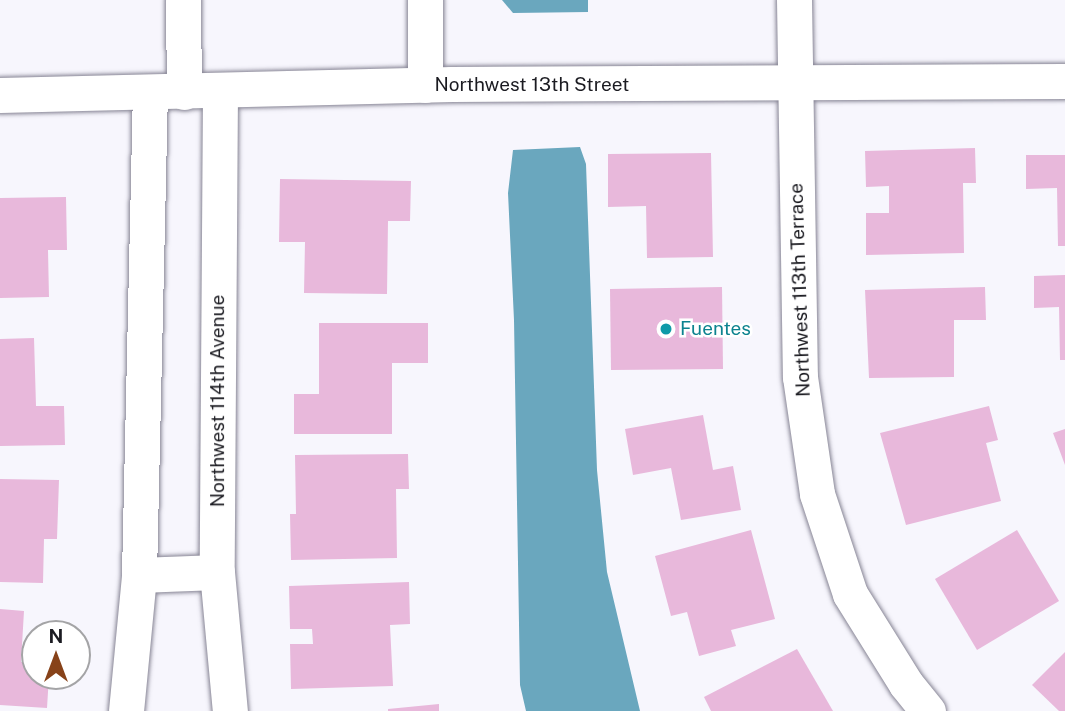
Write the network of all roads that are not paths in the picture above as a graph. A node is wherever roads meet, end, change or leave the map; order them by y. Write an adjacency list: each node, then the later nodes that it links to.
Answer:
1 (183, 0): 8 (street)
2 (425, 0): 6 (street)
3 (794, 0): 5 (street, Northwest 113th Terrace)
4 (1065, 81): 5 (street, Northwest 13th Street)
5 (794, 84): 6 (street, Northwest 13th Street); 14 (street, Northwest 113th Terrace)
6 (425, 85): 7 (street, Northwest 13th Street)
7 (220, 90): 8 (street, Northwest 13th Street); 10 (street, Northwest 114th Avenue)
8 (167, 92): 9 (street, Northwest 13th Street); 11 (street)
9 (0, 95)
10 (217, 572): 11 (street); 13 (street, Northwest 114th Avenue)
11 (139, 575): 12 (street)
12 (126, 711)
13 (230, 711)
14 (928, 711)

